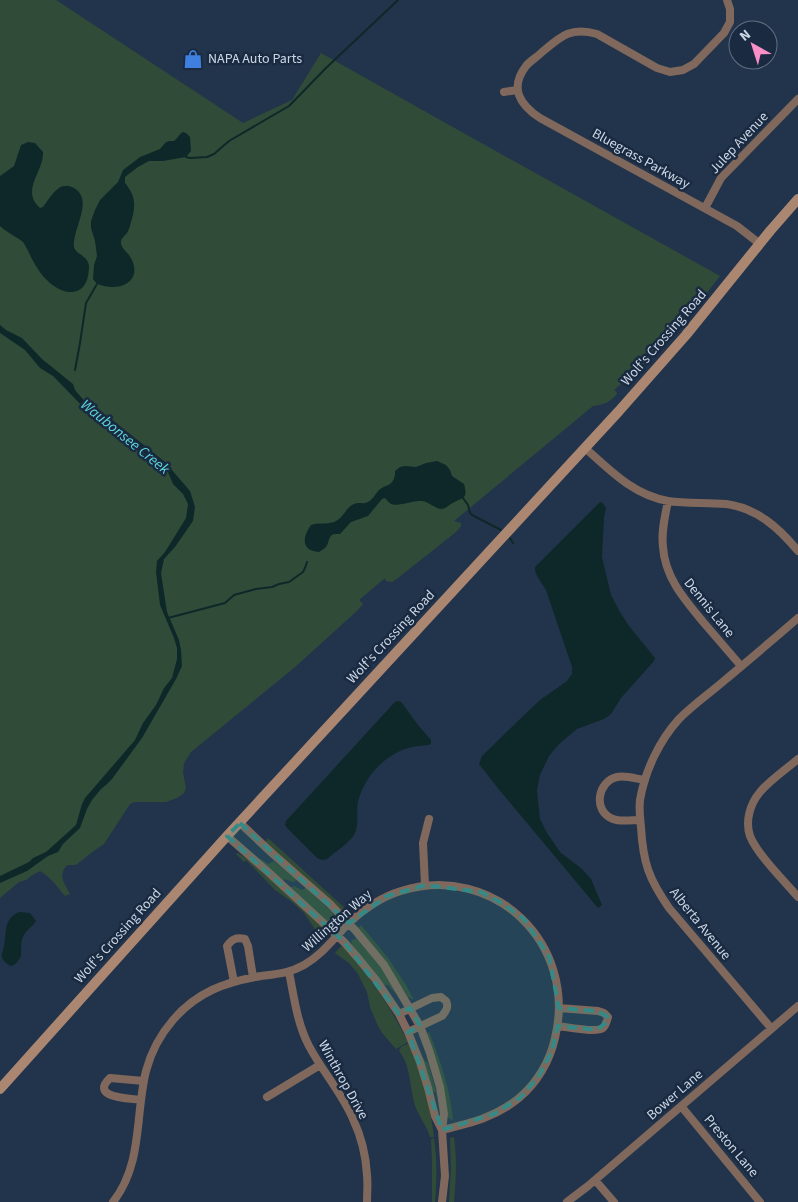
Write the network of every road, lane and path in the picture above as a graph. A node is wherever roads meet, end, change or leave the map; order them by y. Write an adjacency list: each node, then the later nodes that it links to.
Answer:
1 (728, 0): 2 (street)
2 (517, 90): 3 (street); 6 (street, Bluegrass Parkway)
3 (504, 92)
4 (798, 99): 6 (street, Julep Avenue)
5 (798, 199): 7 (main road, Wolf's Crossing Road)
6 (705, 208): 7 (street, Bluegrass Parkway)
7 (760, 244): 8 (main road, Wolf's Crossing Road)
8 (585, 448): 9 (street); 17 (main road, Wolf's Crossing Road)
9 (668, 501): 10 (street); 12 (street, Dennis Lane)
10 (798, 552)
11 (798, 618): 12 (street, Alberta Avenue)
12 (741, 666): 14 (street, Alberta Avenue)
13 (798, 759): 20 (street)
14 (645, 780): 16 (street, Alberta Avenue); 16 (street)
15 (429, 819): 19 (street)
16 (640, 820): 33 (street, Alberta Avenue)
17 (240, 823): 18 (main road, Wolf's Crossing Road); 22 (street)
18 (227, 836): 23 (street); 37 (main road, Wolf's Crossing Road)
19 (425, 885): 22 (street, Willington Way); 29 (street, Willington Way)
20 (794, 886): 21 (street)
21 (798, 897)
22 (349, 923): 23 (street, Willington Way); 28 (street)
23 (337, 936): 24 (street, Willington Way); 30 (street)
24 (289, 972): 25 (street, Willington Way); 35 (street, Winthrop Drive)
25 (253, 978): 26 (street, Willington Way); 26 (street)
26 (234, 982): 36 (street, Willington Way)
27 (798, 1006): 33 (street, Bower Lane)
28 (410, 1008): 30 (street); 31 (street); 31 (street)
29 (559, 1008): 32 (street, Willington Way); 32 (street)
30 (399, 1014): 34 (street)
31 (420, 1026): 34 (street); 41 (street)
32 (558, 1026): 41 (street, Willington Way)
33 (772, 1028): 40 (street, Bower Lane)
34 (408, 1032): 41 (street)
35 (320, 1065): 38 (street); 44 (street, Winthrop Drive)
36 (144, 1081): 39 (street, Willington Way); 39 (street)
37 (0, 1089)
38 (267, 1097)
39 (141, 1100): 43 (street, Willington Way)
40 (681, 1106): 42 (street, Bower Lane); 48 (street, Preston Lane)
41 (442, 1130): 45 (street)
42 (595, 1180): 46 (street, Bower Lane); 47 (street)
43 (113, 1202)
44 (367, 1202)
45 (442, 1202)
46 (567, 1202)
47 (614, 1202)
48 (760, 1202)

